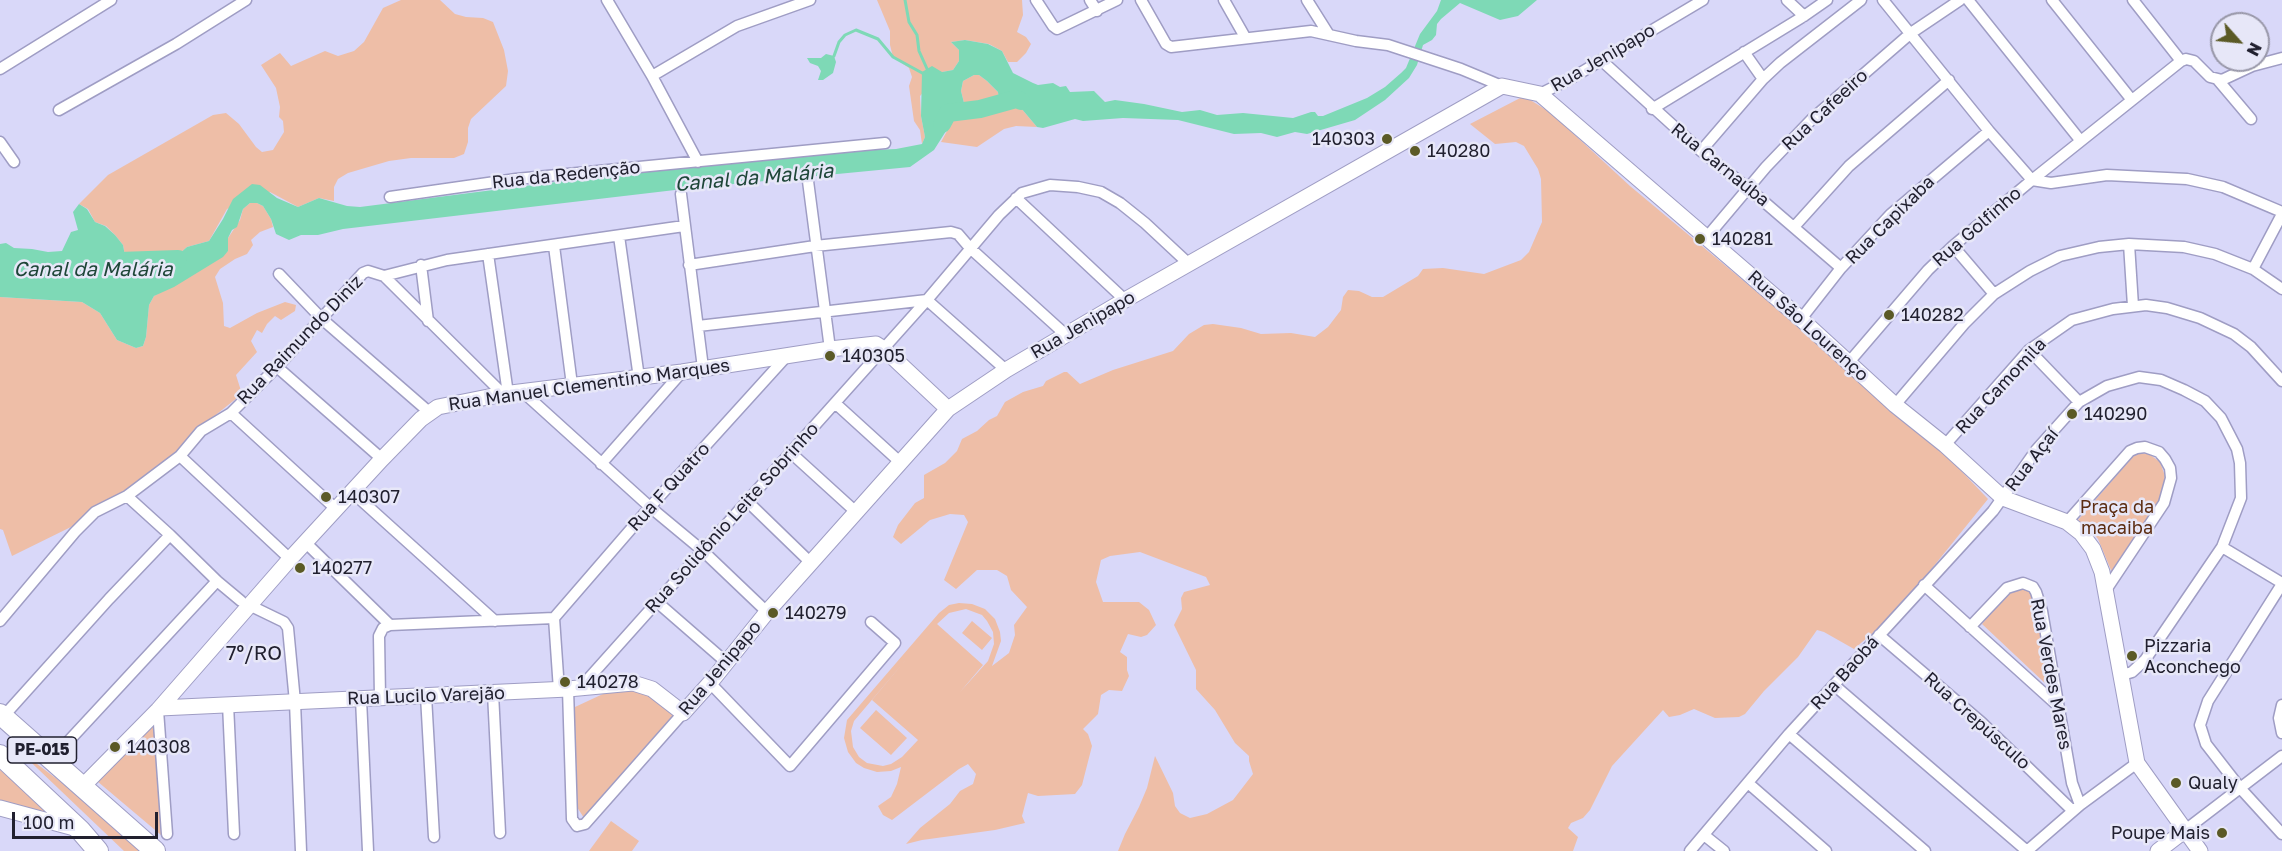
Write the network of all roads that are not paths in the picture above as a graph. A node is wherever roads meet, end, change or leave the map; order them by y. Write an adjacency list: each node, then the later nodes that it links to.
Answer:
1 (111, 0): 30 (street)
2 (246, 0): 40 (street)
3 (607, 0): 32 (street)
4 (810, 0): 32 (street)
5 (1036, 0): 21 (street)
6 (1090, 0): 21 (street)
7 (1117, 0): 21 (street)
8 (1141, 0): 26 (street)
9 (1224, 0): 26 (street)
10 (1307, 0): 25 (street)
11 (1703, 0): 28 (street, Rua Jenipapo)
12 (1787, 0): 22 (street)
13 (1827, 0): 22 (street)
14 (1861, 0): 33 (street)
15 (1883, 0): 24 (street)
16 (1960, 0): 24 (street, Rua Cafeeiro)
17 (1968, 0): 43 (street)
18 (2052, 0): 38 (street)
19 (2133, 0): 23 (street)
20 (2145, 0): 23 (street)
21 (1097, 11)
22 (1804, 16): 27 (street)
23 (2150, 21): 29 (street)
24 (1911, 33): 34 (street); 51 (street, Rua Cafeeiro)
25 (1329, 35): 26 (street); 36 (street)
26 (1245, 38)
27 (1744, 52): 33 (street); 39 (street)
28 (1601, 60): 37 (street, Rua Jenipapo); 39 (street, Rua Carnaúba)
29 (2181, 61): 35 (street); 38 (street)
30 (0, 69)
31 (2236, 72): 35 (street)
32 (652, 76): 48 (street)
33 (1763, 79): 46 (street)
34 (1948, 80): 42 (street); 57 (street)
35 (2222, 80): 41 (street)
36 (1502, 86): 37 (street, Rua Jenipapo); 66 (street, Rua Jenipapo)
37 (1540, 94): 59 (street, Rua São Lourenço)
38 (2131, 99): 43 (street)
39 (1652, 109): 46 (street, Rua Carnaúba)
40 (59, 110)
41 (2252, 119)
42 (1989, 131): 49 (street); 69 (street, Rua Capixaba)
43 (2080, 140): 49 (street)
44 (0, 142): 47 (street)
45 (885, 142): 48 (street, Rua da Redenção)
46 (1701, 151): 51 (street, Rua Carnaúba)
47 (14, 162)
48 (698, 162): 54 (street, Rua da Redenção)
49 (2032, 180): 55 (street, Rua Golfinho); 63 (street, Rua Golfinho)
50 (808, 181): 62 (street)
51 (1748, 188): 57 (street, Rua Carnaúba); 59 (street, Rua Cafeeiro)
52 (681, 194): 56 (street)
53 (1019, 195): 64 (street, Rua Solidônio Leite Sobrinho); 66 (street); 76 (street)
54 (390, 197)
55 (2282, 213): 70 (street)
56 (684, 226): 58 (street, Rua Raimundo Diniz); 68 (street)
57 (1794, 227): 69 (street, Rua Carnaúba)
58 (619, 236): 61 (street, Rua Raimundo Diniz); 93 (street)
59 (1707, 237): 80 (street, Rua São Lourenço)
60 (2129, 244): 70 (street); 74 (street); 77 (street)
61 (554, 246): 65 (street, Rua Raimundo Diniz); 95 (street)
62 (815, 246): 64 (street); 68 (street); 78 (street)
63 (1953, 246): 74 (street); 88 (street, Rua Golfinho)
64 (970, 248): 75 (street, Rua Solidônio Leite Sobrinho); 83 (street)
65 (488, 254): 67 (street, Rua Raimundo Diniz); 97 (street)
66 (1189, 264): 76 (street, Rua Jenipapo)
67 (421, 265): 72 (street, Rua Raimundo Diniz); 81 (street)
68 (689, 265): 82 (street)
69 (1841, 268): 80 (street, Rua Capixaba)
70 (2253, 269): 73 (street)
71 (279, 274): 79 (street)
72 (384, 276): 79 (street, Rua Raimundo Diniz); 81 (street)
73 (2282, 289)
74 (1994, 294): 100 (street)
75 (927, 300): 78 (street); 85 (street, Rua Solidônio Leite Sobrinho); 91 (street)
76 (1125, 300): 83 (street, Rua Jenipapo)
77 (2133, 306): 86 (street, Rua Camomila); 94 (street, Rua Camomila)
78 (825, 312): 82 (street); 84 (street)
79 (322, 319): 89 (street, Rua Raimundo Diniz); 102 (street)
80 (1801, 319): 88 (street, Rua São Lourenço)
81 (428, 321): 97 (street)
82 (698, 326): 90 (street)
83 (1066, 335): 91 (street, Rua Jenipapo)
84 (830, 349): 85 (street, Rua Manuel Clementino Marques); 87 (street, Rua Manuel Clementino Marques)
85 (884, 349): 99 (street, Rua Solidônio Leite Sobrinho); 101 (street)
86 (2029, 350): 98 (street); 104 (street, Rua Camomila)
87 (786, 357): 90 (street, Rua Manuel Clementino Marques); 114 (street, Rua F Quatro)
88 (1850, 361): 100 (street, Rua São Lourenço)
89 (278, 367): 103 (street, Rua Raimundo Diniz); 107 (street)
90 (703, 368): 92 (street, Rua Manuel Clementino Marques)
91 (1006, 370): 101 (street, Rua Jenipapo)
92 (682, 372): 93 (street, Rua Manuel Clementino Marques); 109 (street)
93 (639, 378): 95 (street, Rua Manuel Clementino Marques)
94 (2282, 381)
95 (572, 385): 96 (street, Rua Manuel Clementino Marques)
96 (524, 393): 97 (street, Rua Manuel Clementino Marques); 109 (street)
97 (505, 394): 102 (street, Rua Manuel Clementino Marques)
98 (2079, 402): 112 (street, Rua Açaí); 120 (street, Rua Açaí)
99 (835, 403): 105 (street, Rua Solidônio Leite Sobrinho); 108 (street)
100 (1895, 405): 104 (street, Rua São Lourenço)
101 (948, 409): 108 (street, Rua Jenipapo)
102 (429, 412): 107 (street, Rua Manuel Clementino Marques)
103 (231, 413): 106 (street, Rua Raimundo Diniz); 115 (street)
104 (1945, 446): 112 (street, Rua São Lourenço)
105 (790, 452): 113 (street, Rua Solidônio Leite Sobrinho); 116 (street)
106 (180, 456): 111 (street, Rua Raimundo Diniz); 122 (street)
107 (382, 459): 110 (street, Rua Manuel Clementino Marques)
108 (901, 463): 116 (street, Rua Jenipapo)
109 (601, 464): 114 (street)
110 (352, 492): 115 (street, Rua Manuel Clementino Marques); 133 (street)
111 (127, 496): 118 (street); 132 (street, Rua Raimundo Diniz)
112 (2002, 498): 117 (street, Rua São Lourenço); 126 (street, Rua Baobá)
113 (747, 501): 121 (street, Rua Solidônio Leite Sobrinho); 123 (street)
114 (650, 507): 121 (street); 131 (street, Rua F Quatro)
115 (336, 509): 119 (street, Rua Manuel Clementino Marques)
116 (856, 512): 123 (street, Rua Jenipapo)
117 (2067, 522): 127 (street); 127 (street)
118 (170, 535): 124 (street); 153 (street)
119 (306, 543): 122 (street, Rua Manuel Clementino Marques); 135 (street)
120 (2222, 547): 125 (street); 139 (street, Rua Açaí)
121 (703, 551): 128 (street, Rua Solidônio Leite Sobrinho); 130 (street)
122 (290, 559): 129 (street, Rua Manuel Clementino Marques)
123 (811, 563): 130 (street, Rua Jenipapo)
124 (217, 581): 129 (street); 158 (street)
125 (2282, 583): 162 (street)
126 (1924, 585): 136 (street); 137 (street, Rua Baobá)
127 (2106, 590): 139 (street)
128 (657, 602): 138 (street); 142 (street, Rua Solidônio Leite Sobrinho)
129 (246, 603): 147 (street); 151 (street, Rua Manuel Clementino Marques)
130 (767, 612): 138 (street, Rua Jenipapo)
131 (554, 618): 133 (street); 142 (street)
132 (0, 621)
133 (495, 621): 135 (street)
134 (872, 622): 140 (street)
135 (390, 625): 145 (street)
136 (1970, 627): 149 (street); 149 (street, Rua Verdes Mares)
137 (1879, 635): 141 (street, Rua Baobá); 164 (street, Rua Crepúsculo)
138 (726, 662): 140 (street, Rua Jenipapo)
139 (2122, 675): 159 (street)
140 (710, 684): 152 (street, Rua Jenipapo)
141 (1833, 685): 155 (street, Rua Baobá); 181 (street)
142 (569, 689): 143 (street, Rua Lucilo Varejão); 152 (street, Rua Lucilo Varejão); 152 (street, Rua Jenipapo)
143 (493, 693): 144 (street, Rua Lucilo Varejão); 167 (street)
144 (426, 696): 145 (street, Rua Lucilo Varejão); 172 (street)
145 (380, 698): 146 (street, Rua Lucilo Varejão)
146 (361, 699): 147 (street, Rua Lucilo Varejão); 176 (street)
147 (295, 702): 148 (street, Rua Lucilo Varejão); 175 (street)
148 (228, 704): 151 (street, Rua Lucilo Varejão); 169 (street)
149 (2057, 705): 164 (street, Rua Verdes Mares)
150 (2282, 705): 154 (street)
151 (159, 709): 161 (street, Rua Manuel Clementino Marques); 168 (street)
152 (683, 712)
153 (1, 715): 158 (highway, PE-015)
154 (2282, 732)
155 (1789, 734): 160 (street, Rua Baobá); 180 (street)
156 (0, 755): 165 (highway, PE-015)
157 (2282, 756): 162 (street)
158 (52, 759): 161 (highway, PE-015)
159 (2137, 764): 164 (street); 166 (street)
160 (1748, 783): 171 (street, Rua Baobá); 179 (street)
161 (82, 787): 174 (highway, PE-015)
162 (2241, 789): 166 (street); 170 (street)
163 (0, 808): 165 (street)
164 (2076, 808): 181 (street)
165 (80, 830): 173 (highway, PE-015)
166 (2184, 831): 182 (street); 183 (street)
167 (500, 833)
168 (167, 834)
169 (234, 834)
170 (2282, 834)
171 (1704, 835): 177 (street, Rua Baobá); 178 (street)
172 (434, 837)
173 (98, 851)
174 (155, 851)
175 (301, 851)
176 (368, 851)
177 (1690, 851)
178 (1724, 851)
179 (1826, 851)
180 (1925, 851)
181 (2027, 851)
182 (2158, 851)
183 (2200, 851)

